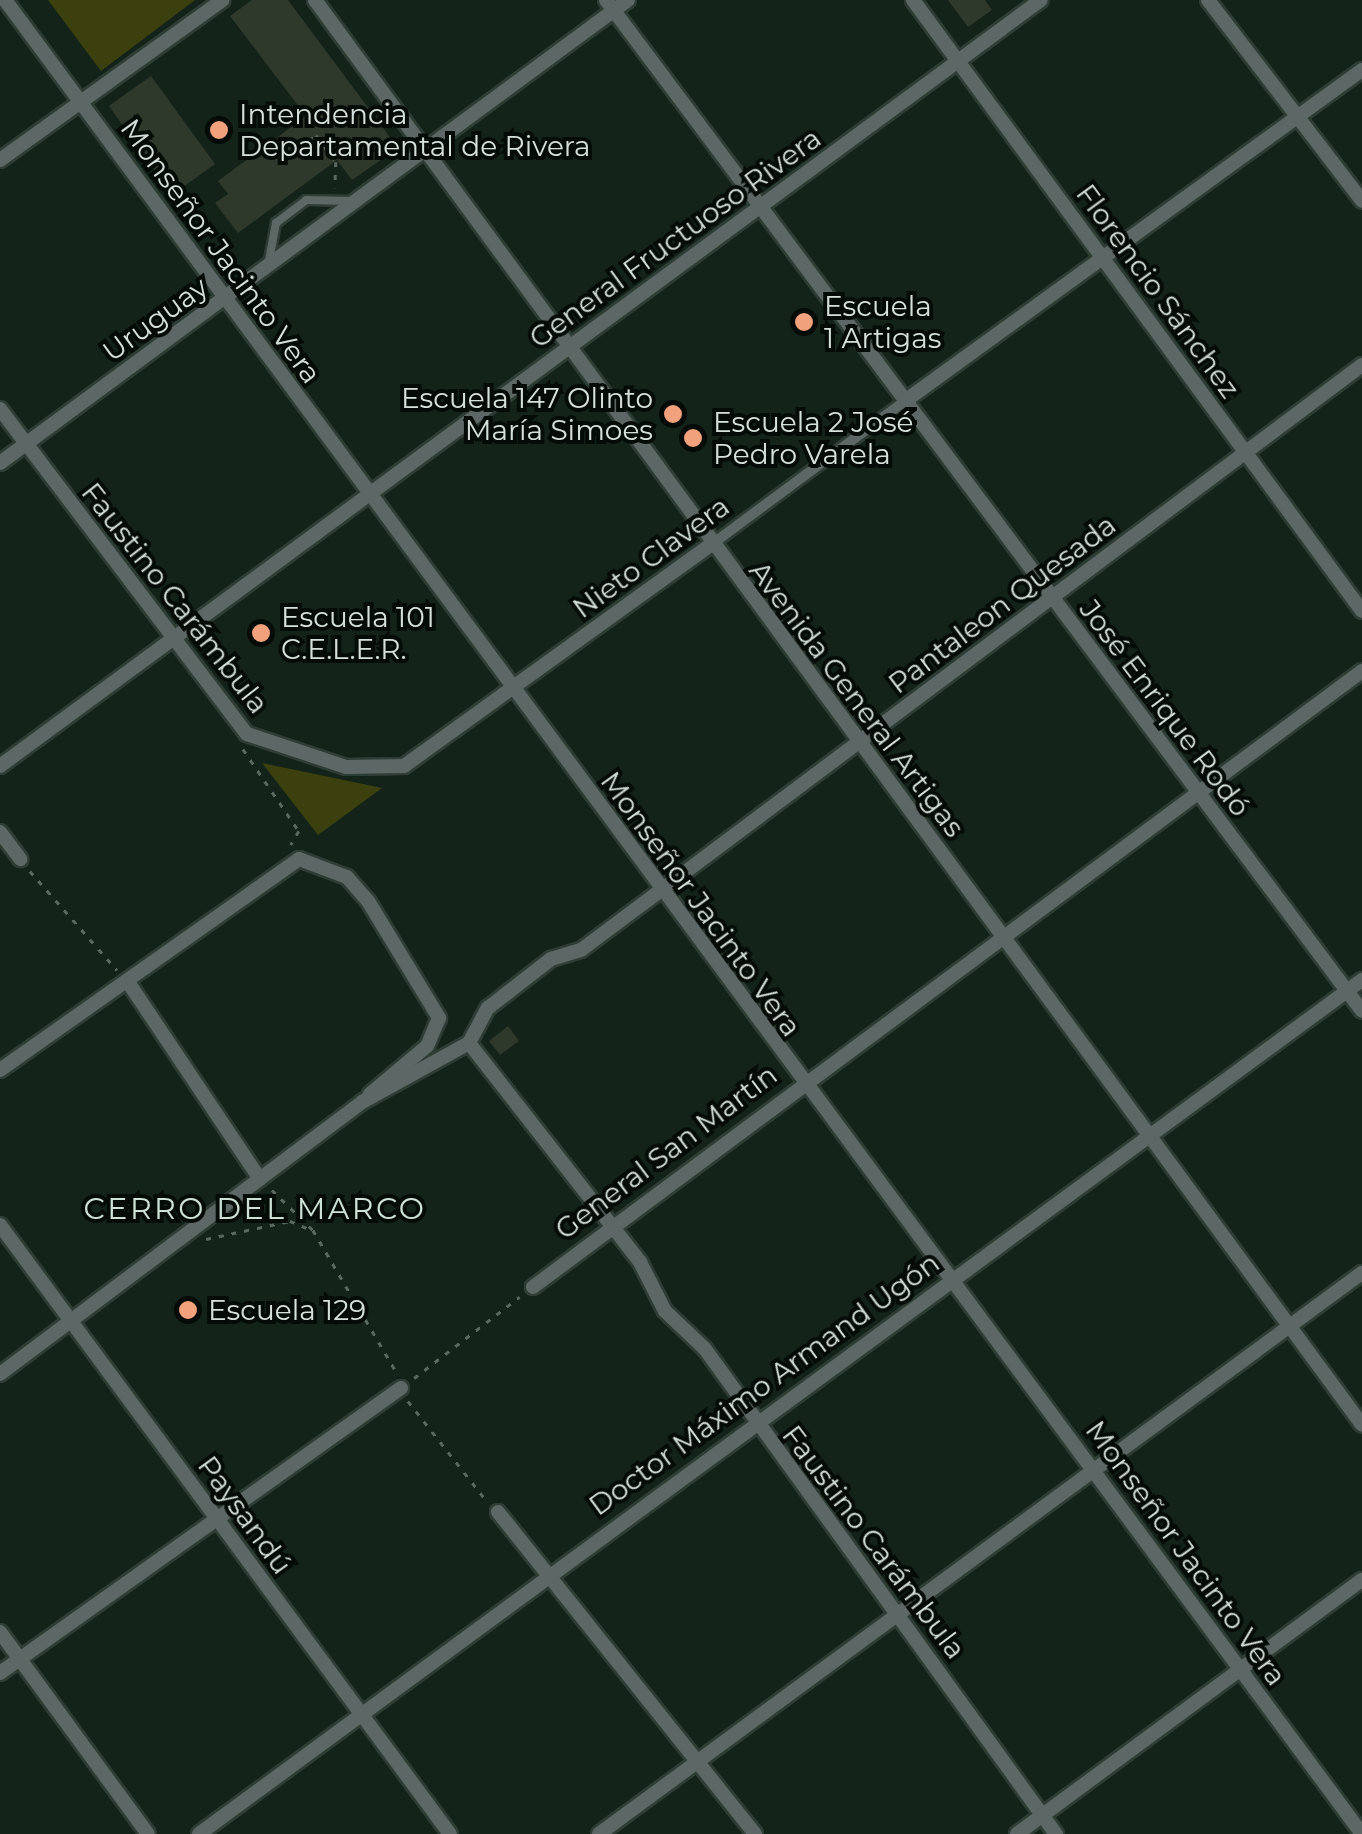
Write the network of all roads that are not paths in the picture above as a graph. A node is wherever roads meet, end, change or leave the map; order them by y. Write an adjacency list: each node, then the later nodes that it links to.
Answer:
1 (6, 0): 11 (street, Monseñor Jacinto Vera)
2 (224, 0): 11 (street)
3 (314, 0): 13 (street, Avenida General Artigas)
4 (628, 0): 8 (street, Uruguay)
5 (913, 0): 9 (street, Florencio Sánchez)
6 (1041, 0): 9 (street, General Fructuoso Rivera)
7 (1208, 0): 12 (street)
8 (610, 5): 13 (street, Uruguay); 17 (street, José Enrique Rodó)
9 (958, 60): 17 (street, General Fructuoso Rivera); 18 (street, Florencio Sánchez)
10 (1362, 70): 12 (street, Nieto Clavera)
11 (80, 102): 14 (street); 20 (street, Monseñor Jacinto Vera)
12 (1296, 119): 16 (street); 18 (street, Nieto Clavera)
13 (424, 153): 15 (street, Uruguay); 21 (street, Avenida General Artigas)
14 (0, 160)
15 (356, 202): 19 (street, Uruguay); 19 (lane)
16 (1362, 202)
17 (761, 206): 21 (street, General Fructuoso Rivera); 23 (street, José Enrique Rodó)
18 (1102, 258): 23 (street, Nieto Clavera); 26 (street, Florencio Sánchez)
19 (268, 268): 20 (street, Uruguay)
20 (226, 299): 25 (street, Uruguay); 28 (street, Monseñor Jacinto Vera)
21 (566, 347): 28 (street, General Fructuoso Rivera); 29 (street, Avenida General Artigas)
22 (1362, 365): 26 (street, Pantaleon Quesada)
23 (905, 401): 29 (street, Nieto Clavera); 30 (street, José Enrique Rodó)
24 (0, 410): 25 (street, Faustino Carámbula)
25 (26, 444): 27 (street, Uruguay); 32 (street, Faustino Carámbula)
26 (1246, 452): 30 (street, Pantaleon Quesada); 31 (street, Florencio Sánchez)
27 (0, 463)
28 (371, 497): 32 (street, General Fructuoso Rivera); 34 (street, Monseñor Jacinto Vera)
29 (710, 546): 34 (street, Nieto Clavera); 35 (street, Avenida General Artigas)
30 (1052, 599): 35 (street, Pantaleon Quesada); 38 (street, José Enrique Rodó)
31 (1362, 610)
32 (172, 638): 36 (street, General Fructuoso Rivera); 37 (street, Faustino Carámbula)
33 (1362, 671): 38 (street, General San Martín)
34 (512, 688): 37 (street, Nieto Clavera); 41 (street, Monseñor Jacinto Vera)
35 (859, 741): 41 (street, Pantaleon Quesada); 42 (street, Avenida General Artigas)
36 (0, 766)
37 (346, 767)
38 (1196, 792): 42 (street, General San Martín); 45 (street, José Enrique Rodó)
39 (0, 832): 40 (street)
40 (20, 860)
41 (657, 888): 47 (street, Pantaleon Quesada); 49 (street, Monseñor Jacinto Vera)
42 (1002, 936): 49 (street, General San Martín); 51 (street, Avenida General Artigas)
43 (1362, 980): 45 (street, Doctor Máximo Armand Ugón)
44 (128, 982): 48 (street); 50 (street); 52 (street)
45 (1347, 991): 46 (street, José Enrique Rodó); 51 (street, Doctor Máximo Armand Ugón)
46 (1362, 1011)
47 (469, 1042): 50 (street, Pantaleon Quesada); 54 (street, Faustino Carámbula)
48 (0, 1070)
49 (802, 1083): 54 (street, General San Martín); 56 (street, Monseñor Jacinto Vera)
50 (362, 1102): 52 (street, Pantaleon Quesada)
51 (1144, 1136): 56 (street, Doctor Máximo Armand Ugón); 59 (street, Avenida General Artigas)
52 (260, 1179): 58 (street, Pantaleon Quesada)
53 (0, 1225): 58 (street, Paysandú)
54 (612, 1229): 57 (street, General San Martín); 62 (street, Faustino Carámbula)
55 (1362, 1273): 59 (street)
56 (950, 1279): 62 (street, Doctor Máximo Armand Ugón); 64 (street, Monseñor Jacinto Vera)
57 (533, 1286)
58 (70, 1321): 60 (street, Pantaleon Quesada); 66 (street, Paysandú)
59 (1289, 1327): 63 (street, Avenida General Artigas); 64 (street)
60 (0, 1374)
61 (402, 1388): 66 (street)
62 (754, 1421): 67 (street, Doctor Máximo Armand Ugón); 69 (street, Faustino Carámbula)
63 (1362, 1425)
64 (1095, 1469): 69 (street); 72 (street, Monseñor Jacinto Vera)
65 (498, 1512): 67 (street)
66 (217, 1518): 71 (street); 74 (street, Paysandú)
67 (553, 1570): 74 (street, Doctor Máximo Armand Ugón); 75 (street)
68 (1362, 1580): 72 (street)
69 (898, 1614): 75 (street); 76 (street, Faustino Carámbula)
70 (0, 1632): 71 (street)
71 (19, 1659): 73 (street); 77 (street)
72 (1240, 1670): 76 (street); 84 (street, Monseñor Jacinto Vera)
73 (0, 1673)
74 (360, 1714): 78 (street, Doctor Máximo Armand Ugón); 79 (street, Paysandú)
75 (701, 1759): 80 (street); 81 (street)
76 (1043, 1815): 82 (street); 83 (street, Faustino Carámbula)
77 (148, 1834)
78 (199, 1834)
79 (450, 1834)
80 (599, 1834)
81 (755, 1834)
82 (1017, 1834)
83 (1056, 1834)
84 (1362, 1834)

